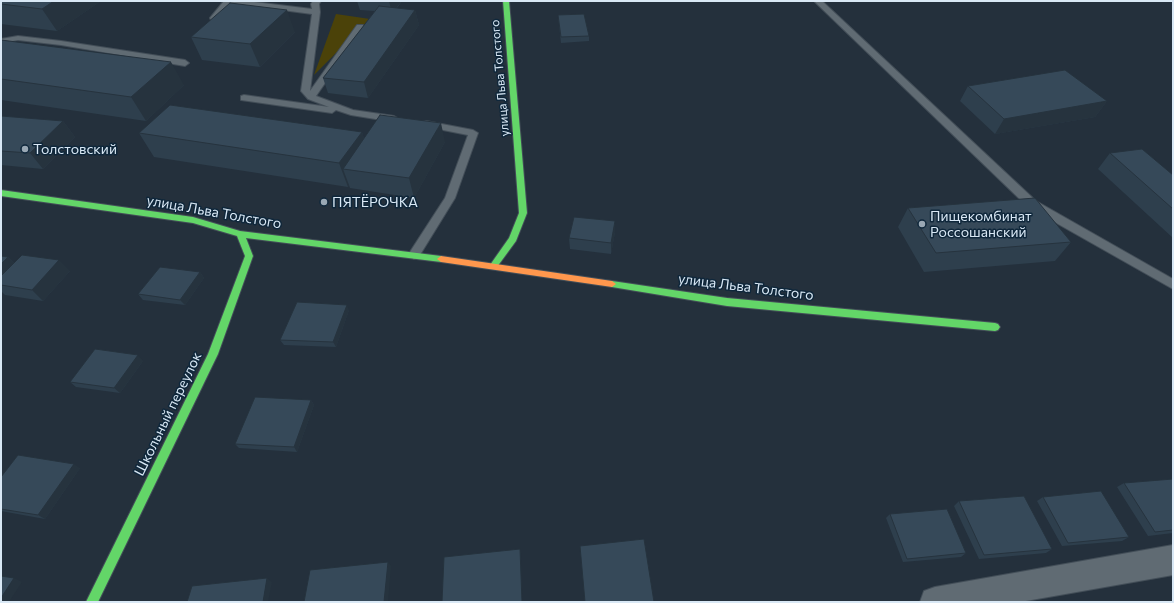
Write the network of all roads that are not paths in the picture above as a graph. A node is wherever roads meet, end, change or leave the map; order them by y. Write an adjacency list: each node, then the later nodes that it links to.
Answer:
1 (317, 1): 4 (lane)
2 (506, 1): 17 (street, улица Льва Толстого)
3 (818, 1): 18 (lane)
4 (316, 12): 5 (lane); 9 (lane)
5 (214, 18)
6 (360, 27): 9 (lane)
7 (1, 41): 8 (lane)
8 (185, 63)
9 (311, 97): 11 (lane)
10 (244, 98): 11 (lane)
11 (351, 112): 12 (lane)
12 (401, 120)
13 (415, 122): 16 (lane)
14 (1, 194): 15 (street, улица Льва Толстого)
15 (240, 234): 16 (street, улица Льва Толстого); 21 (street, Школьный переулок)
16 (414, 255): 17 (street, улица Льва Толстого)
17 (494, 265): 19 (street, улица Льва Толстого)
18 (1173, 285)
19 (996, 327)
20 (1173, 560): 22 (street)
21 (92, 602)
22 (935, 602)

